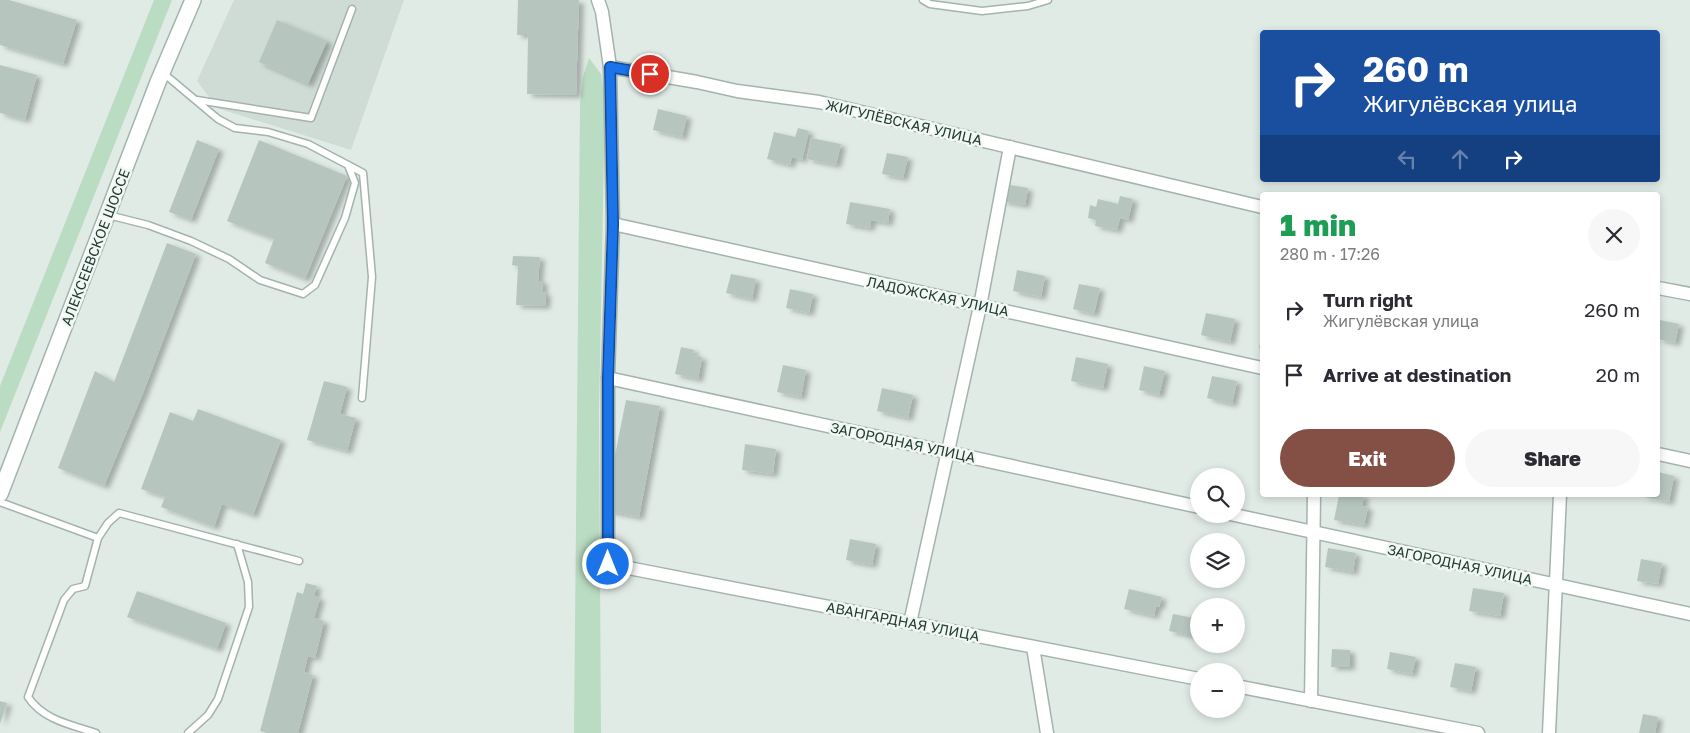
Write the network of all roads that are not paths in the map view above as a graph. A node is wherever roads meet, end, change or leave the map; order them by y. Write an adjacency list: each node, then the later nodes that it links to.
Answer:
1 (192, 0): 7 (street, АЛЕКСЕЕВСКОЕ ШОССЕ)
2 (598, 0): 6 (street)
3 (923, 0): 4 (lane)
4 (1048, 0)
5 (352, 9): 8 (lane)
6 (610, 67): 9 (street, ЖИГУЛЁВСКАЯ УЛИЦА); 13 (street)
7 (162, 72): 8 (lane); 12 (street, АЛЕКСЕЕВСКОЕ ШОССЕ)
8 (196, 99): 10 (lane)
9 (1010, 147): 11 (street, ЖИГУЛЁВСКАЯ УЛИЦА); 16 (street)
10 (348, 165): 12 (lane); 19 (lane)
11 (1260, 207)
12 (107, 214): 23 (street, АЛЕКСЕЕВСКОЕ ШОССЕ)
13 (613, 224): 16 (street, ЛАДОЖСКАЯ УЛИЦА); 18 (street)
14 (1660, 288): 15 (street)
15 (1690, 294)
16 (980, 306): 17 (street, ЛАДОЖСКАЯ УЛИЦА); 20 (street)
17 (1260, 368)
18 (608, 378): 20 (street, ЗАГОРОДНАЯ УЛИЦА); 35 (street, АВАНГАРДНАЯ УЛИЦА)
19 (362, 398)
20 (947, 452): 27 (street, ЗАГОРОДНАЯ УЛИЦА); 35 (street)
21 (1660, 454): 22 (street)
22 (1690, 461)
23 (0, 494)
24 (1314, 497): 29 (street)
25 (1560, 497): 33 (street)
26 (0, 502): 30 (lane)
27 (1190, 505)
28 (1245, 517): 29 (street, ЗАГОРОДНАЯ УЛИЦА)
29 (1313, 532): 33 (street, ЗАГОРОДНАЯ УЛИЦА); 39 (street)
30 (98, 538): 31 (lane); 40 (lane)
31 (238, 544): 32 (lane); 41 (lane)
32 (299, 561)
33 (1556, 585): 34 (street, ЗАГОРОДНАЯ УЛИЦА); 44 (street)
34 (1690, 614)
35 (910, 623): 36 (street, АВАНГАРДНАЯ УЛИЦА)
36 (1034, 647): 37 (street, АВАНГАРДНАЯ УЛИЦА); 42 (street)
37 (1190, 677)
38 (1245, 688): 39 (street)
39 (1311, 701): 43 (street)
40 (96, 733)
41 (188, 733)
42 (1047, 733)
43 (1478, 733)
44 (1549, 733)

